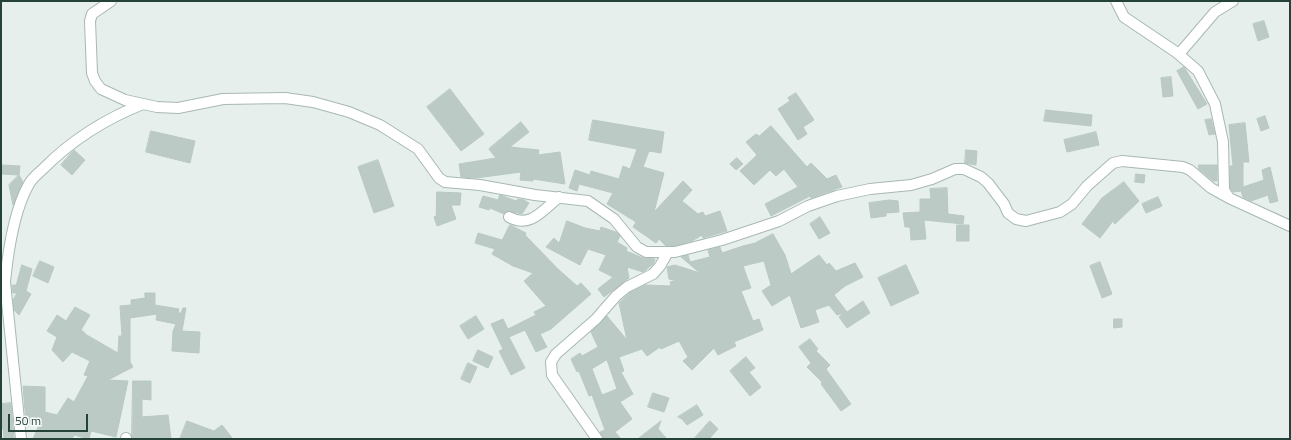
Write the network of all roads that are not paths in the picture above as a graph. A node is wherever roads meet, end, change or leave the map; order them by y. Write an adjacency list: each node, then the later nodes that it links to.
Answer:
1 (111, 1): 5 (street)
2 (1116, 1): 4 (street)
3 (1233, 1): 4 (street)
4 (1179, 54): 7 (street)
5 (143, 104): 6 (street); 11 (street)
6 (559, 197): 8 (street); 10 (street)
7 (1229, 198): 9 (street); 10 (street)
8 (509, 217)
9 (1290, 226)
10 (668, 252): 13 (street)
11 (4, 257): 12 (street)
12 (21, 439)
13 (598, 439)

